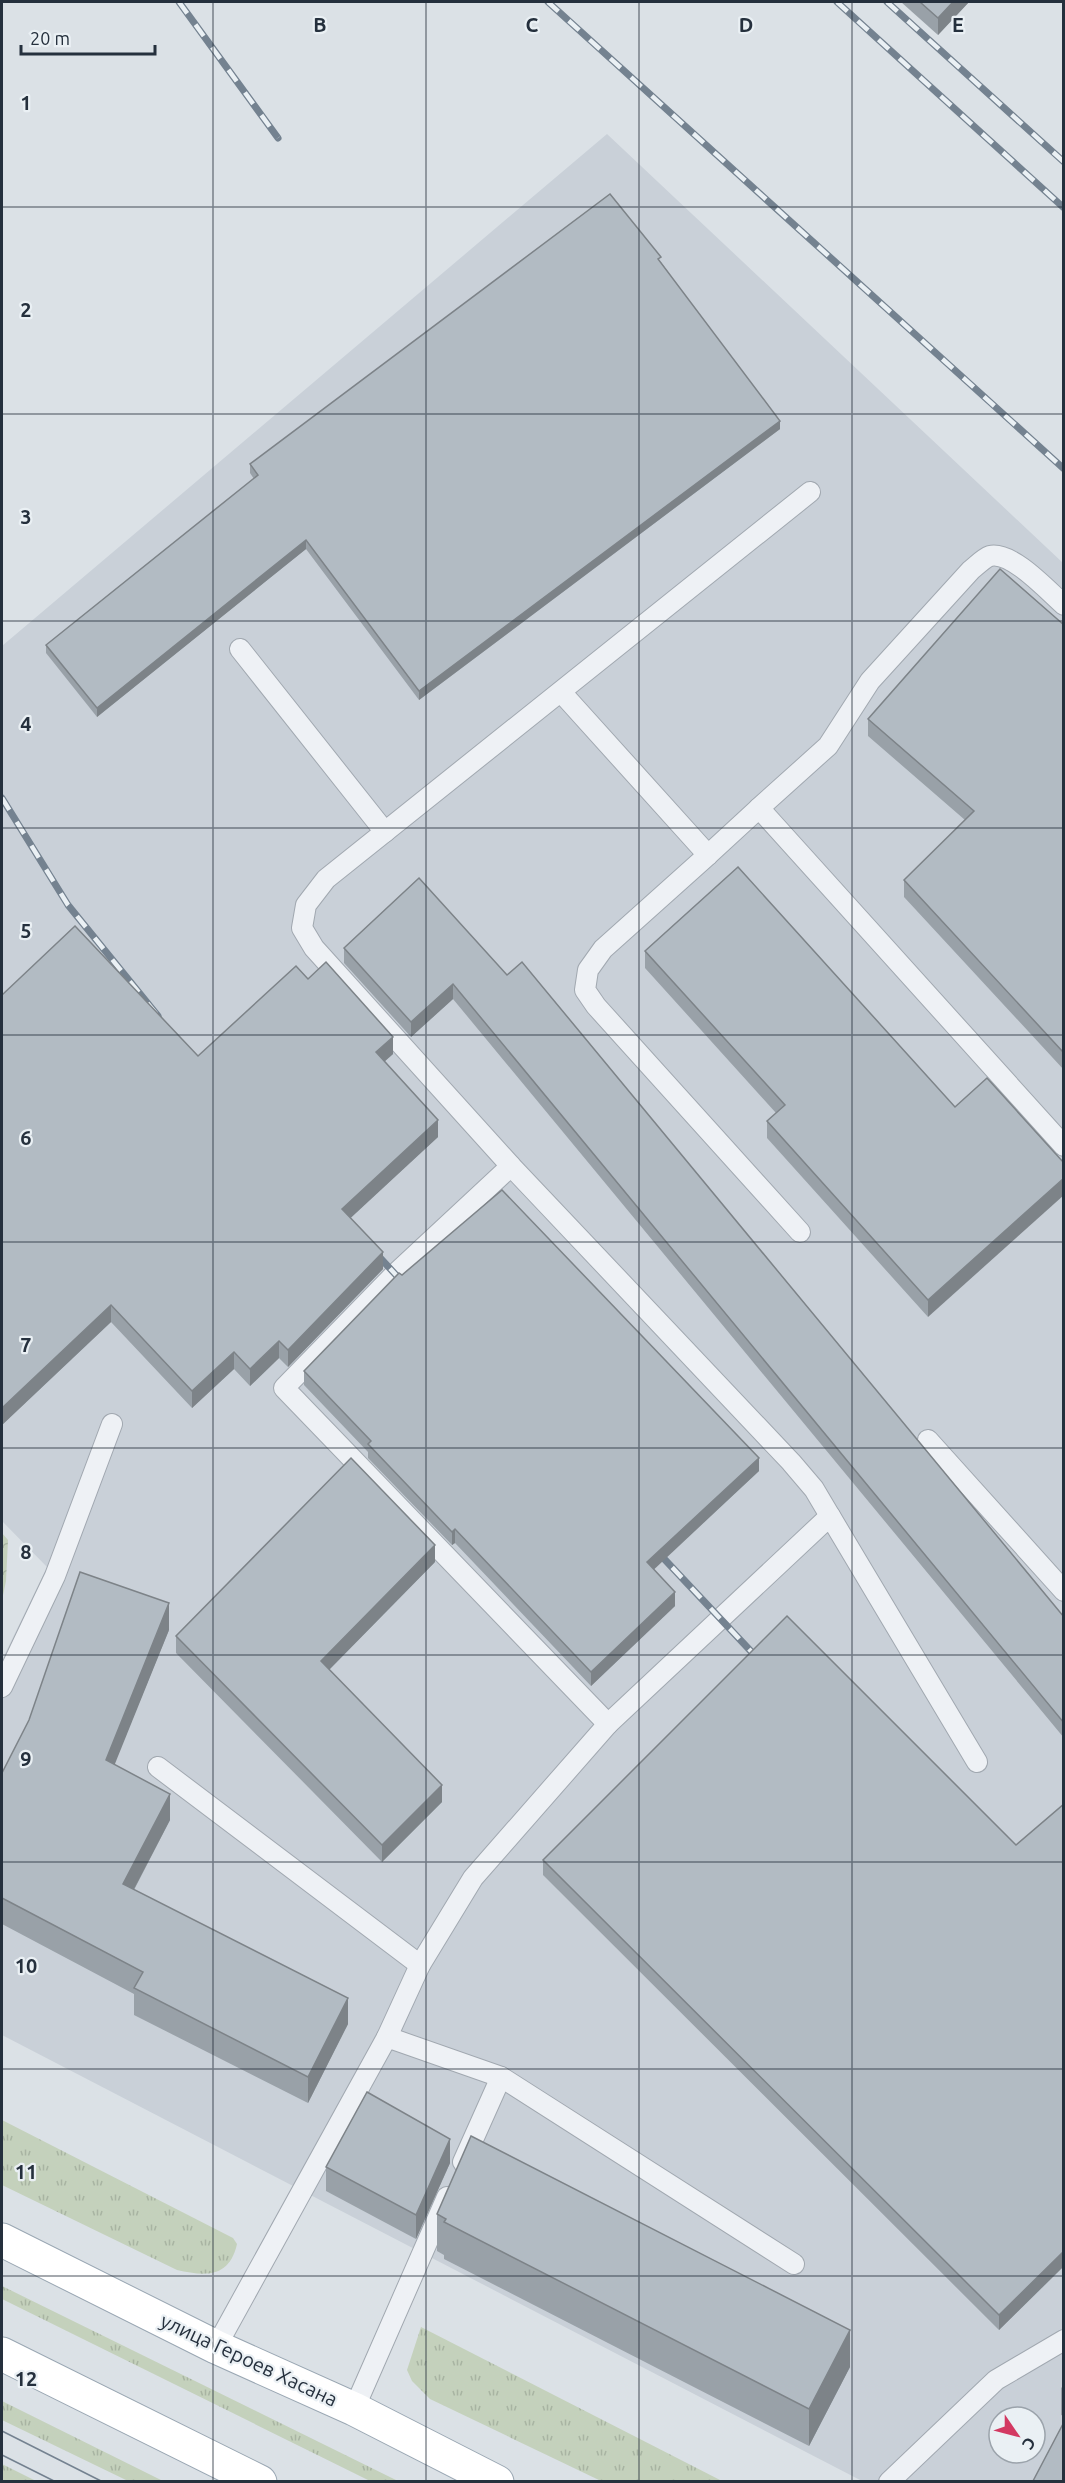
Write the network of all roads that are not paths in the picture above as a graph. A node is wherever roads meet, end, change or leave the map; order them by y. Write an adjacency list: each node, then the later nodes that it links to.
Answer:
1 (810, 492): 4 (lane)
2 (1064, 605): 5 (lane)
3 (240, 649): 6 (lane)
4 (561, 692): 6 (lane); 7 (lane)
5 (759, 808): 7 (lane); 8 (lane)
6 (385, 832): 9 (lane)
7 (708, 855): 10 (lane)
8 (1064, 1146)
9 (512, 1166): 13 (lane); 16 (lane)
10 (800, 1232)
11 (112, 1424): 15 (lane)
12 (928, 1440): 14 (lane)
13 (830, 1516): 16 (lane); 17 (lane)
14 (1064, 1591)
15 (2, 1687)
16 (608, 1724): 19 (lane)
17 (977, 1762)
18 (158, 1767): 19 (lane)
19 (420, 1965): 20 (lane)
20 (387, 2037): 21 (lane); 25 (lane)
21 (501, 2077): 23 (lane); 27 (lane)
22 (2, 2240): 25 (main road, улица Героев Хасана)
23 (794, 2264)
24 (1064, 2340): 30 (lane)
25 (216, 2347): 27 (main road, улица Героев Хасана)
26 (2, 2354): 28 (main road)
27 (354, 2409): 29 (main road, улица Героев Хасана)
28 (260, 2481)
29 (497, 2481)
30 (889, 2481)

